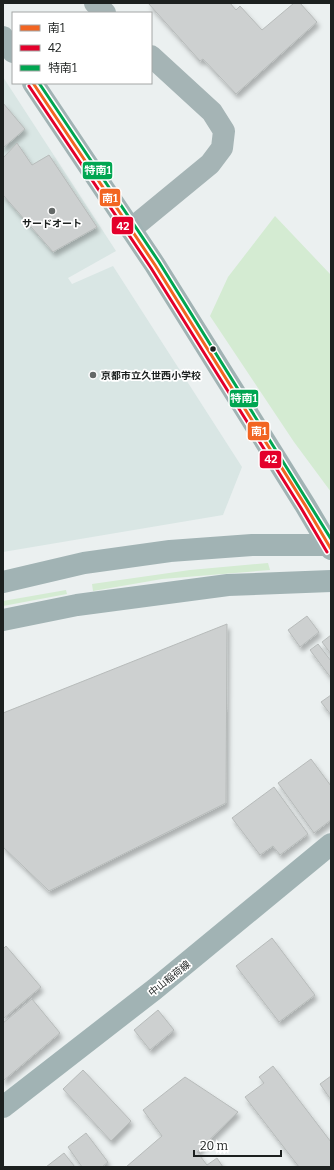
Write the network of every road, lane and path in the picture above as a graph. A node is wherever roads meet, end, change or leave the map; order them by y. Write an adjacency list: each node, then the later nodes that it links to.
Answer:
1 (95, 3): 2 (street)
2 (104, 12)
3 (3, 37): 4 (street)
4 (12, 50)
5 (152, 57): 7 (street)
6 (35, 84): 7 (street)
7 (131, 229): 8 (street)
8 (330, 546): 10 (street)
9 (331, 581): 11 (street)
10 (3, 582)
11 (3, 620)
12 (331, 844): 13 (street, 中山稲荷線)
13 (3, 1107)

